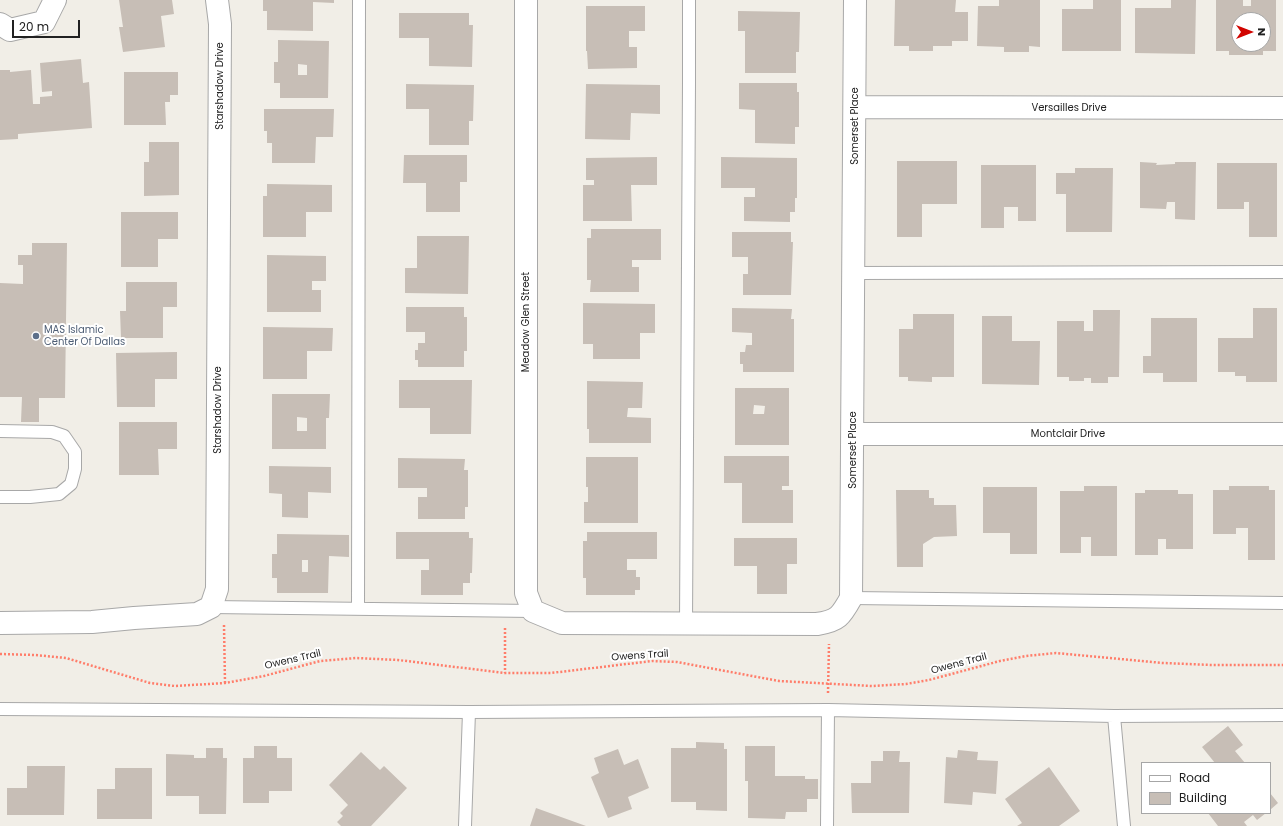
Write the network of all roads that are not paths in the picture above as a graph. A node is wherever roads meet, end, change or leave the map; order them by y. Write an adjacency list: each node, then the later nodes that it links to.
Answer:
1 (55, 0): 7 (street)
2 (217, 0): 18 (street, Starshadow Drive)
3 (359, 0): 19 (lane)
4 (526, 0): 20 (street, Meadow Glen Street)
5 (689, 0): 22 (lane)
6 (855, 0): 8 (street, Somerset Place)
7 (0, 24)
8 (855, 108): 9 (street, Versailles Drive); 11 (street, Somerset Place)
9 (1283, 108)
10 (1283, 272): 11 (lane)
11 (854, 273): 13 (street, Somerset Place)
12 (0, 431): 15 (lane)
13 (853, 434): 14 (street, Montclair Drive); 16 (street, Somerset Place)
14 (1283, 434)
15 (0, 497)
16 (851, 598): 17 (lane); 22 (street)
17 (1283, 603)
18 (217, 607): 19 (lane); 21 (street)
19 (358, 608): 20 (lane)
20 (533, 611): 22 (street)
21 (0, 623)
22 (686, 623)
23 (0, 709): 25 (lane)
24 (828, 710): 25 (lane); 27 (lane); 29 (lane)
25 (469, 712): 28 (lane)
26 (1283, 715): 27 (lane)
27 (1114, 716): 30 (lane)
28 (465, 826)
29 (827, 826)
30 (1124, 826)

